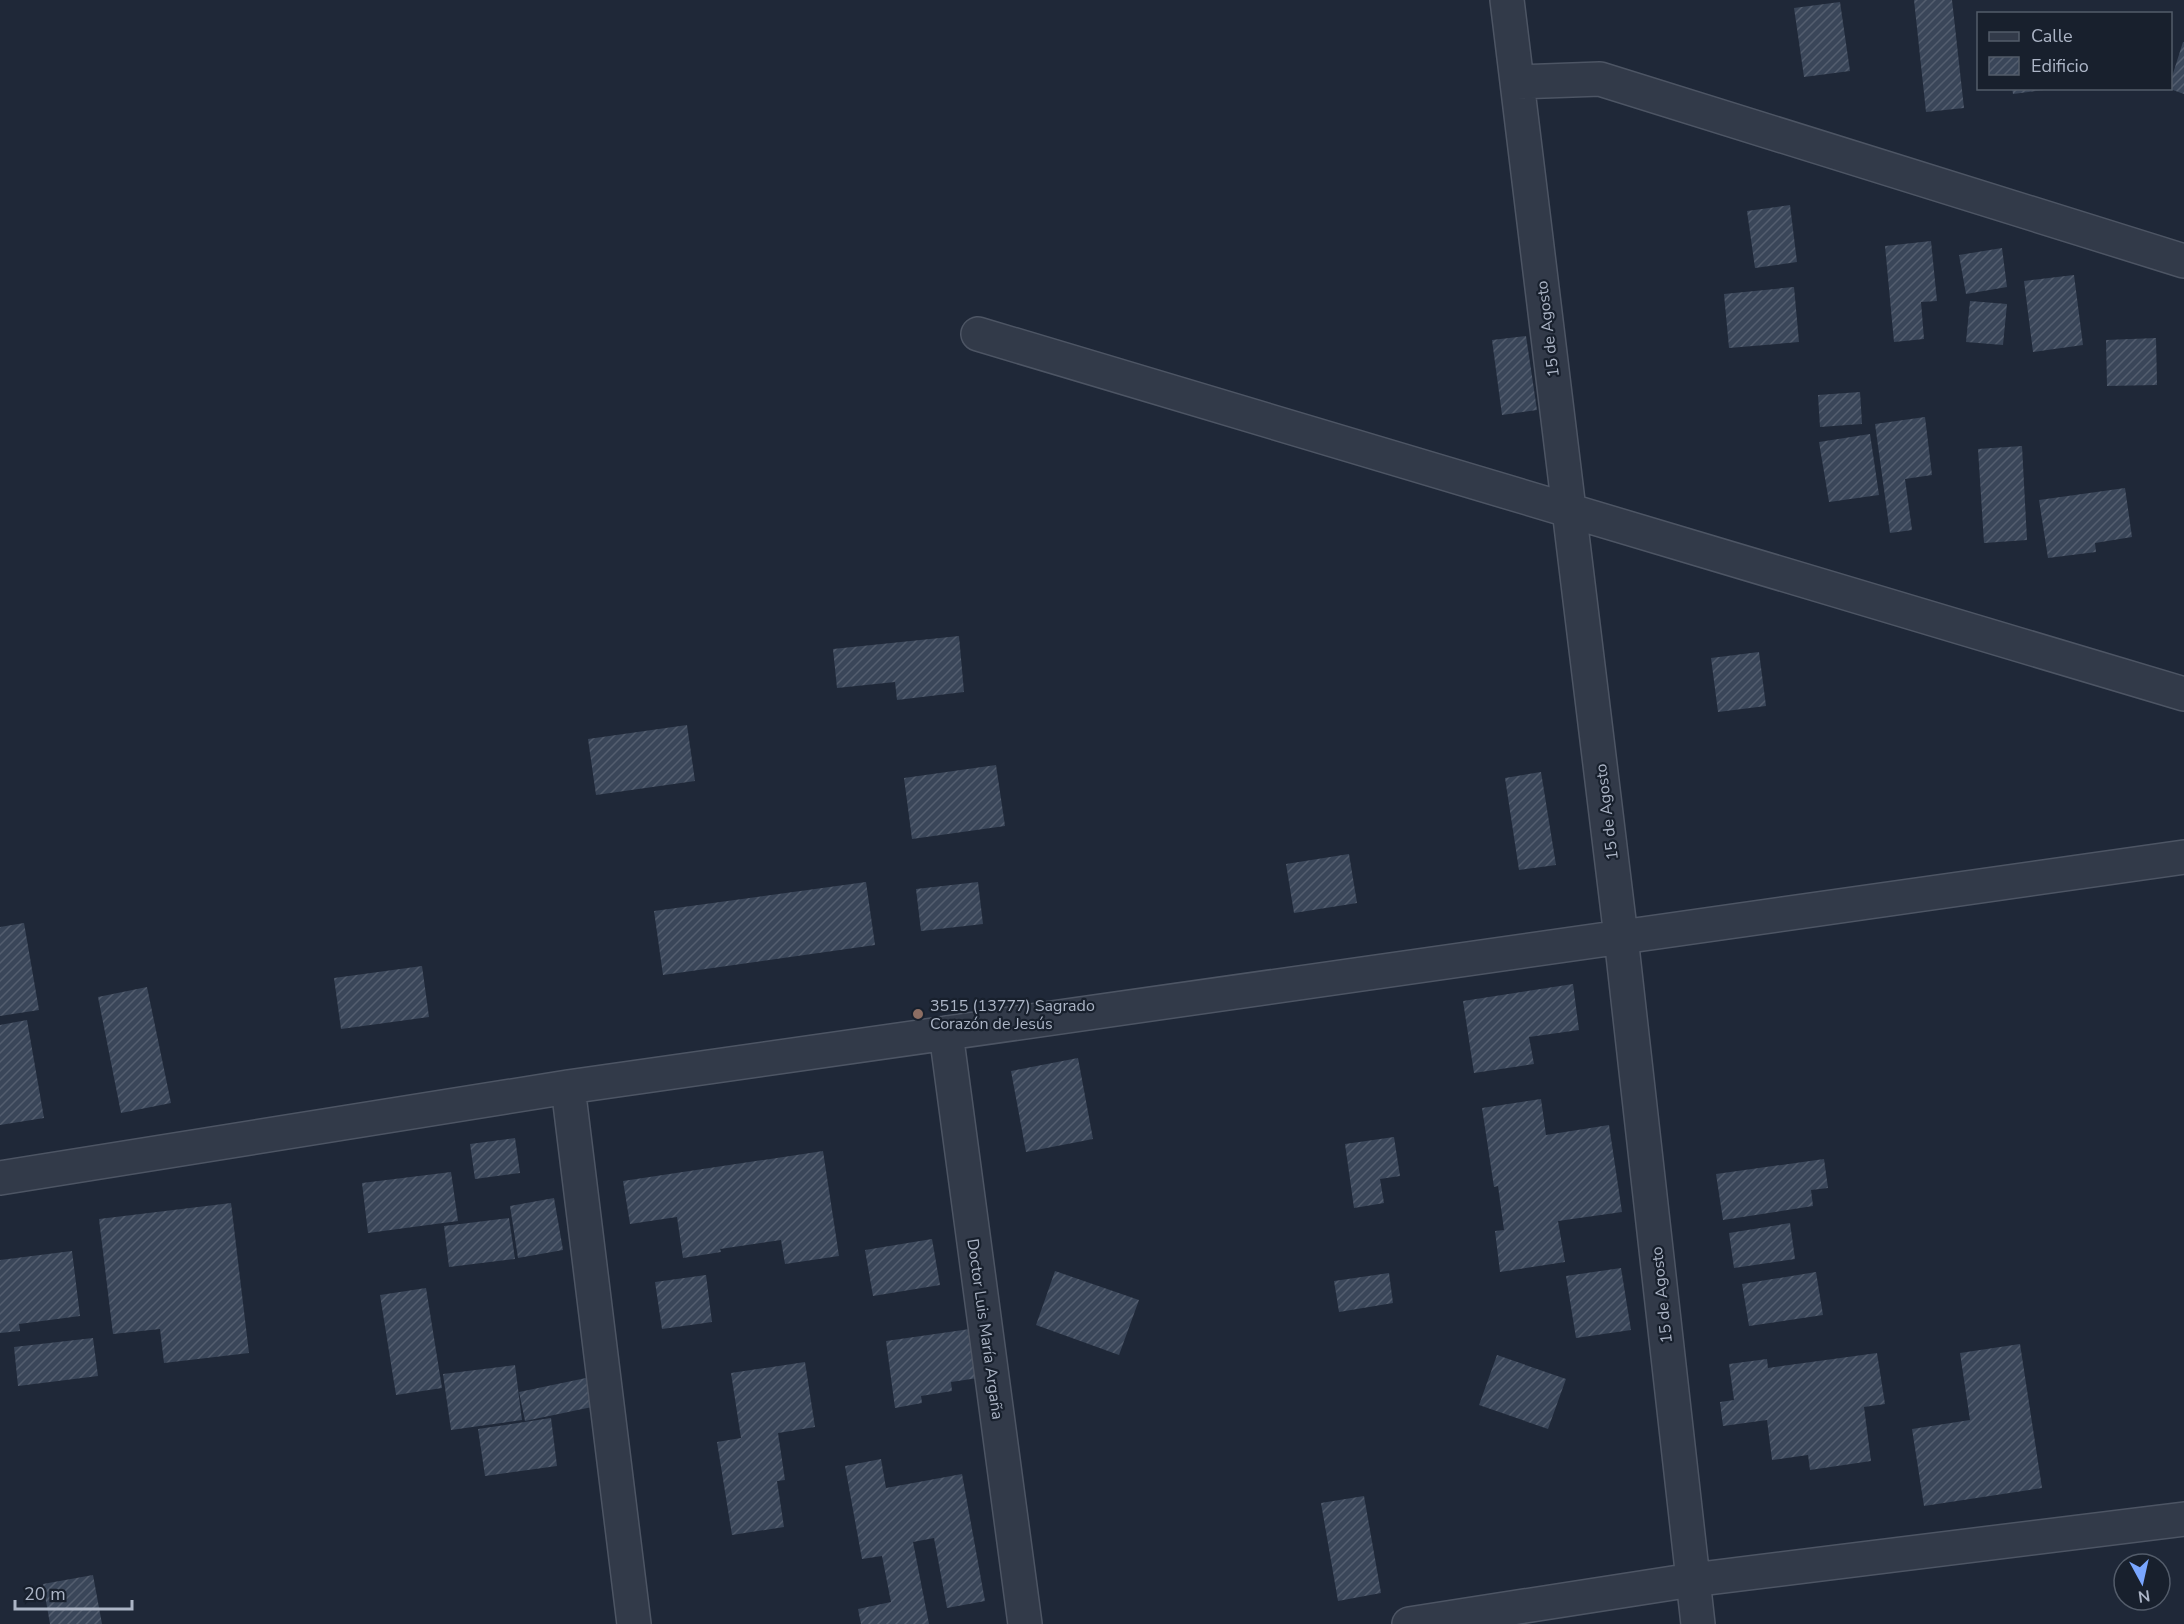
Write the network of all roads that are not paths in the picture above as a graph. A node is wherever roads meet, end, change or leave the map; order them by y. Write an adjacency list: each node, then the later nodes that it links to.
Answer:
1 (1507, 0): 2 (street, 15 de Agosto)
2 (1517, 82): 3 (street); 5 (street, 15 de Agosto)
3 (2184, 261)
4 (978, 334): 5 (street)
5 (1569, 510): 6 (street); 8 (street, 15 de Agosto)
6 (2184, 694)
7 (2184, 857): 8 (street)
8 (1621, 937): 9 (street); 13 (street, 15 de Agosto)
9 (946, 1033): 10 (street); 15 (street, Doctor Luis María Argaña)
10 (568, 1087): 11 (street); 14 (street)
11 (0, 1178)
12 (2184, 1520): 13 (street)
13 (1692, 1580): 16 (street); 17 (street, 15 de Agosto)
14 (634, 1624)
15 (1025, 1624)
16 (1408, 1624)
17 (1698, 1624)

